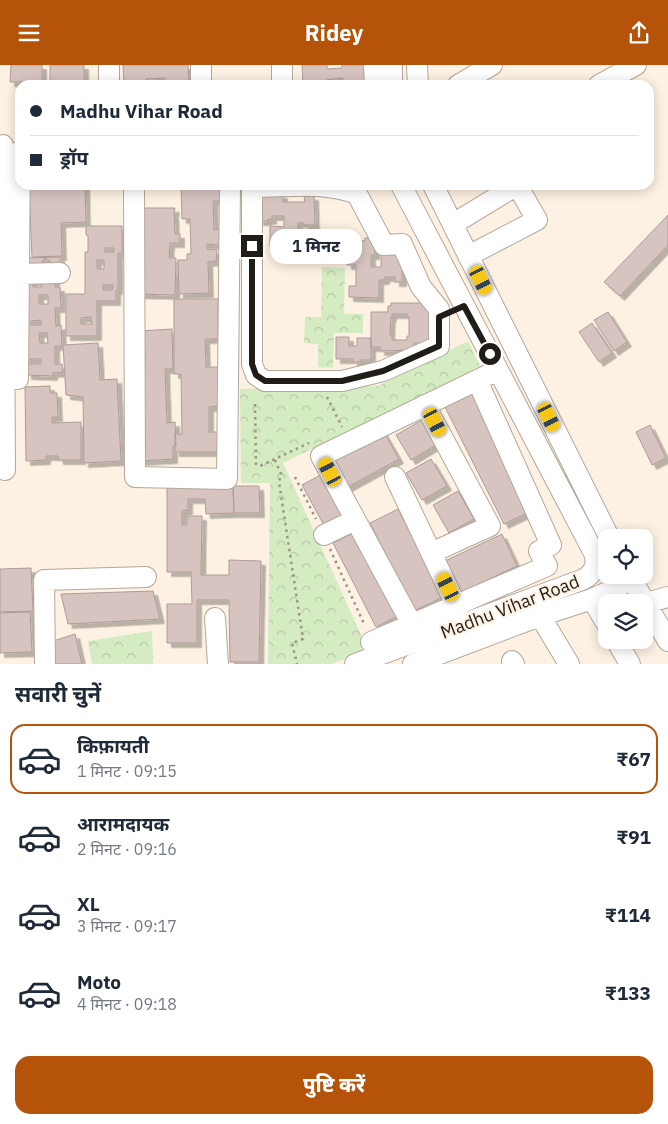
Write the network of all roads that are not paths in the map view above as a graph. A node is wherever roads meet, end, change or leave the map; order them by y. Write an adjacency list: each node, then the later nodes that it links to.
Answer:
1 (100, 65): 10 (street)
2 (109, 65): 11 (street)
3 (201, 65): 12 (street)
4 (282, 65): 13 (street)
5 (374, 65): 14 (street)
6 (392, 65): 15 (street)
7 (417, 65): 16 (street)
8 (492, 65): 17 (street)
9 (636, 65): 18 (street)
10 (100, 80)
11 (109, 80)
12 (201, 80)
13 (282, 80)
14 (375, 80)
15 (392, 80)
16 (418, 80)
17 (468, 80)
18 (608, 80)
19 (11, 147): 20 (street)
20 (11, 183): 32 (street); 32 (street)
21 (134, 190): 22 (street)
22 (230, 190)
23 (252, 190): 35 (street)
24 (347, 190): 35 (street)
25 (404, 190): 33 (street, Madhu Vihar Road)
26 (435, 190): 29 (street)
27 (509, 190): 29 (street)
28 (520, 190): 30 (street)
29 (452, 224): 30 (street)
30 (470, 260): 33 (street); 41 (street)
31 (60, 273): 32 (street)
32 (19, 274)
33 (448, 275): 34 (street, Madhu Vihar Road)
34 (464, 306): 35 (street); 36 (street, Madhu Vihar Road)
35 (439, 317)
36 (498, 370): 37 (street); 44 (street, Madhu Vihar Road)
37 (478, 380): 38 (street); 51 (street)
38 (426, 405): 40 (street); 43 (street)
39 (395, 477): 43 (street)
40 (356, 520): 42 (street); 57 (street)
41 (605, 529)
42 (324, 535)
43 (431, 553): 51 (street)
44 (590, 575): 48 (street); 57 (street, Madhu Vihar Road)
45 (146, 577): 59 (street)
46 (622, 584): 47 (street, Madhu Vihar Road)
47 (603, 594)
48 (598, 596): 53 (street, Madhu Vihar Road)
49 (668, 597): 50 (street)
50 (653, 601)
51 (456, 605): 57 (street)
52 (653, 615): 55 (street)
53 (540, 616): 57 (street, Madhu Vihar Road); 62 (street)
54 (215, 618): 60 (street)
55 (668, 641)
56 (371, 642): 57 (street)
57 (418, 647): 61 (street, Madhu Vihar Road)
58 (621, 649): 63 (street)
59 (44, 664)
60 (218, 664)
61 (355, 664)
62 (569, 664)
63 (630, 664)

